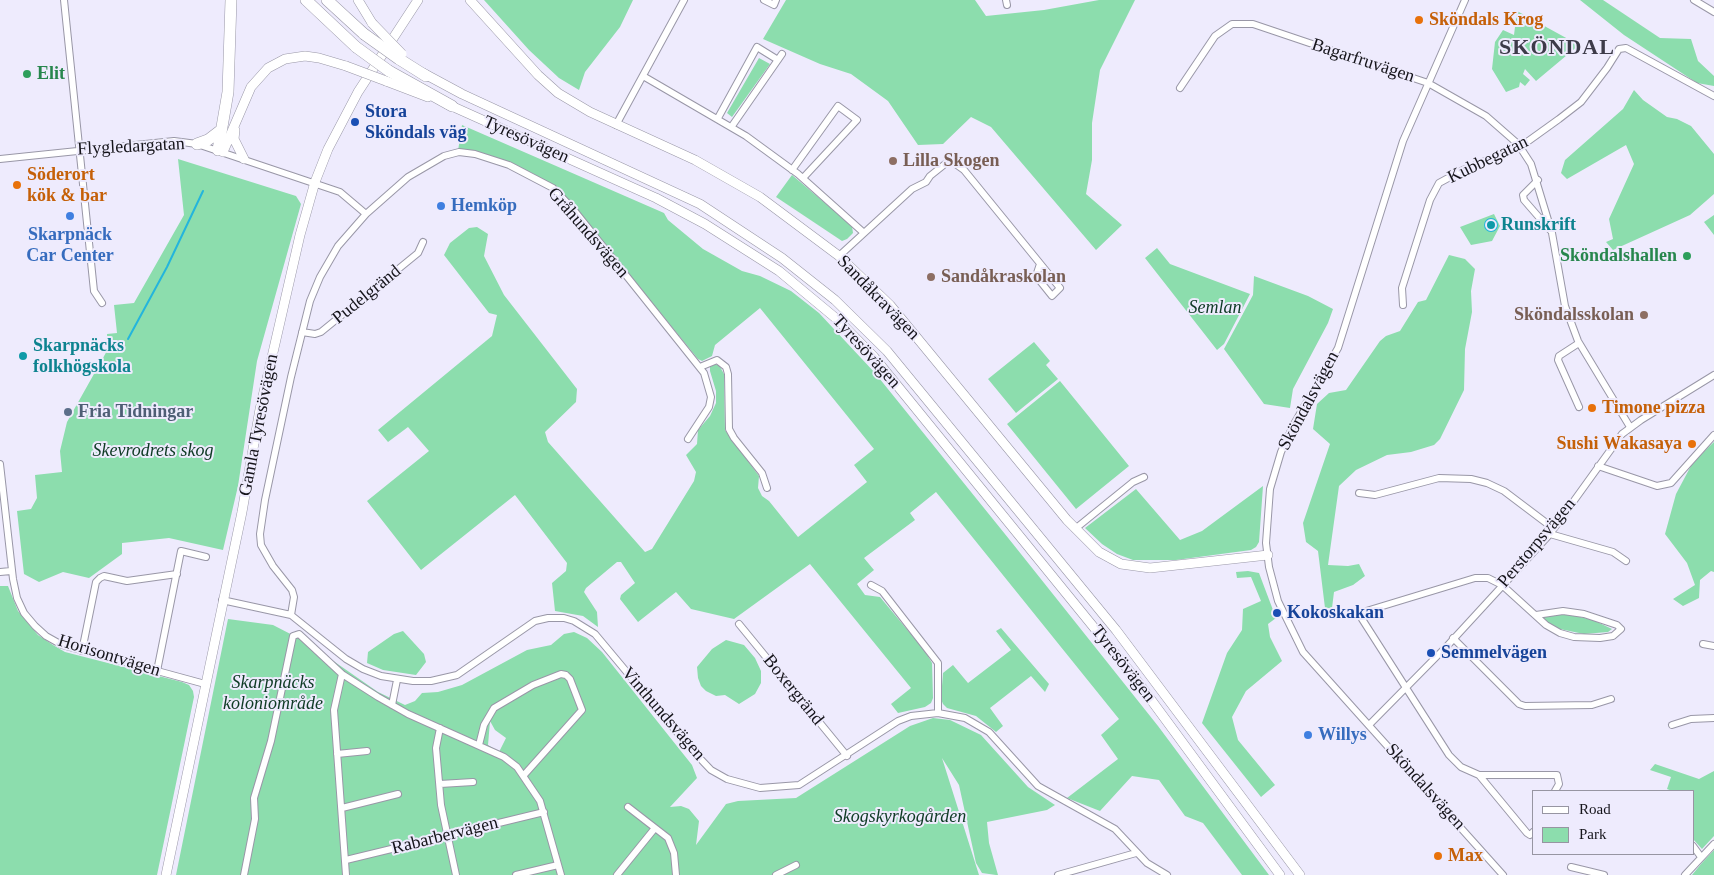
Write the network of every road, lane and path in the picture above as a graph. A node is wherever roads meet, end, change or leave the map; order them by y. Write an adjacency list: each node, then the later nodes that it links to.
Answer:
1 (64, 0): 31 (street)
2 (231, 0): 28 (highway)
3 (306, 0): 17 (highway, Tyresövägen, bridge)
4 (327, 0): 15 (highway, Tyresövägen, bridge)
5 (358, 0): 15 (main road, bridge)
6 (418, 0): 38 (main road, Gamla Tyresövägen)
7 (470, 0): 25 (main road, Sandåkravägen)
8 (684, 0): 19 (street)
9 (764, 0): 10 (street)
10 (776, 0)
11 (1465, 0): 20 (street, Sköndalsvägen)
12 (1694, 0): 13 (street)
13 (1714, 12)
14 (782, 54): 16 (street)
15 (400, 57): 18 (highway, Tyresövägen)
16 (778, 60): 24 (street); 26 (street)
17 (387, 76): 23 (highway, Tyresövägen); 27 (main road, bridge)
18 (426, 76): 127 (main road, Tyresövägen)
19 (643, 76): 24 (street); 25 (street)
20 (1428, 83): 21 (street, Bagarfruvägen); 30 (street, Bagarfruvägen); 62 (street, Sköndalsvägen)
21 (1180, 88)
22 (1714, 96): 30 (street, Kubbegatan)
23 (452, 106): 126 (main road, Tyresövägen)
24 (718, 118): 26 (street)
25 (616, 125): 43 (main road, Sandåkravägen)
26 (732, 126): 35 (street)
27 (236, 127): 32 (main road); 34 (main road)
28 (221, 130): 29 (highway); 32 (highway)
29 (197, 144): 31 (street, Flygledargatan); 32 (street, Flygledargatan)
30 (1520, 147): 37 (street, Bagarfruvägen); 46 (street, Kubbegatan)
31 (78, 150): 33 (street, Flygledargatan); 45 (street)
32 (220, 151): 34 (street, Flygledargatan)
33 (0, 159)
34 (244, 159): 38 (street, Flygledargatan)
35 (792, 170): 36 (street); 36 (street)
36 (803, 178): 40 (street)
37 (1538, 180): 41 (street, Bagarfruvägen); 41 (street)
38 (315, 182): 39 (street, Flygledargatan); 70 (main road, Gamla Tyresövägen)
39 (366, 214): 47 (street, Gråhundsvägen); 49 (street, Gråhundsvägen)
40 (864, 233): 43 (street); 44 (street)
41 (1552, 233): 48 (street, Bagarfruvägen)
42 (423, 242): 47 (street, Pudelgränd)
43 (839, 256): 60 (main road, Sandåkravägen)
44 (1040, 264): 44 (street)
45 (102, 303)
46 (1403, 305)
47 (302, 332): 71 (street, Gråhundsvägen)
48 (1579, 344): 51 (street); 52 (street, Bagarfruvägen)
49 (700, 367): 54 (street, Gråhundsvägen); 58 (street)
50 (1714, 375): 52 (street, Perstorpsvägen)
51 (1579, 407)
52 (1630, 428): 56 (street, Perstorpsvägen)
53 (1714, 435): 56 (street)
54 (688, 439)
55 (0, 464): 65 (street, Horisontvägen)
56 (1598, 466): 61 (street, Perstorpsvägen)
57 (1144, 477): 60 (street)
58 (767, 488)
59 (1358, 493): 61 (street)
60 (1075, 529): 62 (main road, Sandåkravägen)
61 (1552, 531): 64 (street); 69 (street, Perstorpsvägen)
62 (1268, 555): 87 (street, Sköndalsvägen)
63 (206, 557): 67 (street)
64 (1626, 561)
65 (11, 571): 66 (street); 77 (street, Horisontvägen)
66 (0, 572)
67 (177, 574): 77 (street); 78 (street)
68 (871, 585): 85 (street)
69 (1502, 585): 72 (street); 74 (street, Perstorpsvägen); 82 (street)
70 (222, 600): 71 (street, Vinthundsvägen); 81 (main road, Gamla Tyresövägen)
71 (291, 615): 80 (street, Vinthundsvägen)
72 (1536, 615): 72 (street)
73 (739, 624): 93 (street, Boxergränd)
74 (1453, 638): 82 (street, Perstorpsvägen); 83 (street)
75 (1703, 644): 76 (street)
76 (1714, 646)
77 (82, 651): 78 (street, Horisontvägen)
78 (157, 671): 81 (street, Horisontvägen)
79 (342, 674): 84 (street); 92 (street); 117 (street)
80 (397, 680): 84 (street); 93 (street, Vinthundsvägen)
81 (205, 684): 116 (main road, Gamla Tyresövägen)
82 (1406, 688): 87 (street, Perstorpsvägen); 95 (street)
83 (1611, 699)
84 (392, 704): 89 (street)
85 (938, 713): 93 (street, Vinthundsvägen); 108 (street, Vinthundsvägen)
86 (1714, 718): 88 (street)
87 (1369, 724): 111 (street, Sköndalsvägen)
88 (1672, 725)
89 (440, 728): 90 (street); 97 (street)
90 (479, 745): 94 (street); 94 (street)
91 (367, 751): 92 (street)
92 (337, 754): 101 (street)
93 (847, 756)
94 (524, 775): 102 (street)
95 (1479, 775): 98 (street); 104 (street)
96 (473, 782): 97 (street)
97 (440, 784): 105 (street)
98 (1556, 790)
99 (398, 794): 101 (street)
100 (628, 807): 103 (street)
101 (342, 808): 110 (street)
102 (544, 812): 105 (street, Rabarbervägen); 112 (street)
103 (655, 828): 115 (street); 122 (street)
104 (1532, 833)
105 (447, 836): 110 (street, Rabarbervägen); 119 (street)
106 (1714, 844): 109 (street)
107 (1694, 847): 109 (street)
108 (1136, 853): 124 (street); 125 (street, Vinthundsvägen)
109 (1701, 857): 131 (street)
110 (346, 860): 118 (street)
111 (1492, 863): 128 (street, Sköndalsvägen); 129 (street, Sköndalsvägen)
112 (558, 865): 120 (street); 121 (street)
113 (796, 865): 123 (street)
114 (1571, 867): 130 (street)
115 (618, 874)
116 (166, 875)
117 (244, 875)
118 (346, 875)
119 (456, 875)
120 (516, 875)
121 (561, 875)
122 (676, 875)
123 (776, 875)
124 (1058, 875)
125 (1167, 875)
126 (1280, 875)
127 (1300, 875)
128 (1498, 875)
129 (1503, 875)
130 (1604, 875)
131 (1685, 875)

